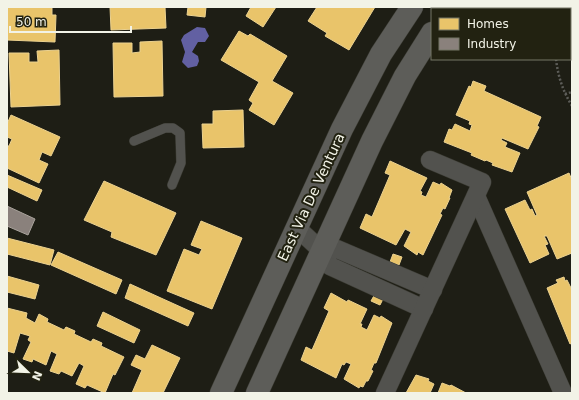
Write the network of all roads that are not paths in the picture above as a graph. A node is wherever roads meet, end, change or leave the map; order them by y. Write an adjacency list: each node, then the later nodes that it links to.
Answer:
1 (412, 7): 7 (main road, East Via De Ventura)
2 (431, 35): 8 (main road)
3 (134, 141): 5 (lane)
4 (430, 160): 6 (street)
5 (172, 185)
6 (476, 196): 9 (street); 14 (street)
7 (296, 228): 8 (street); 11 (main road, East Via De Ventura)
8 (322, 251): 9 (street); 10 (street); 12 (main road)
9 (433, 290): 10 (street)
10 (424, 309): 13 (street)
11 (221, 393)
12 (257, 393)
13 (385, 393)
14 (563, 393)

